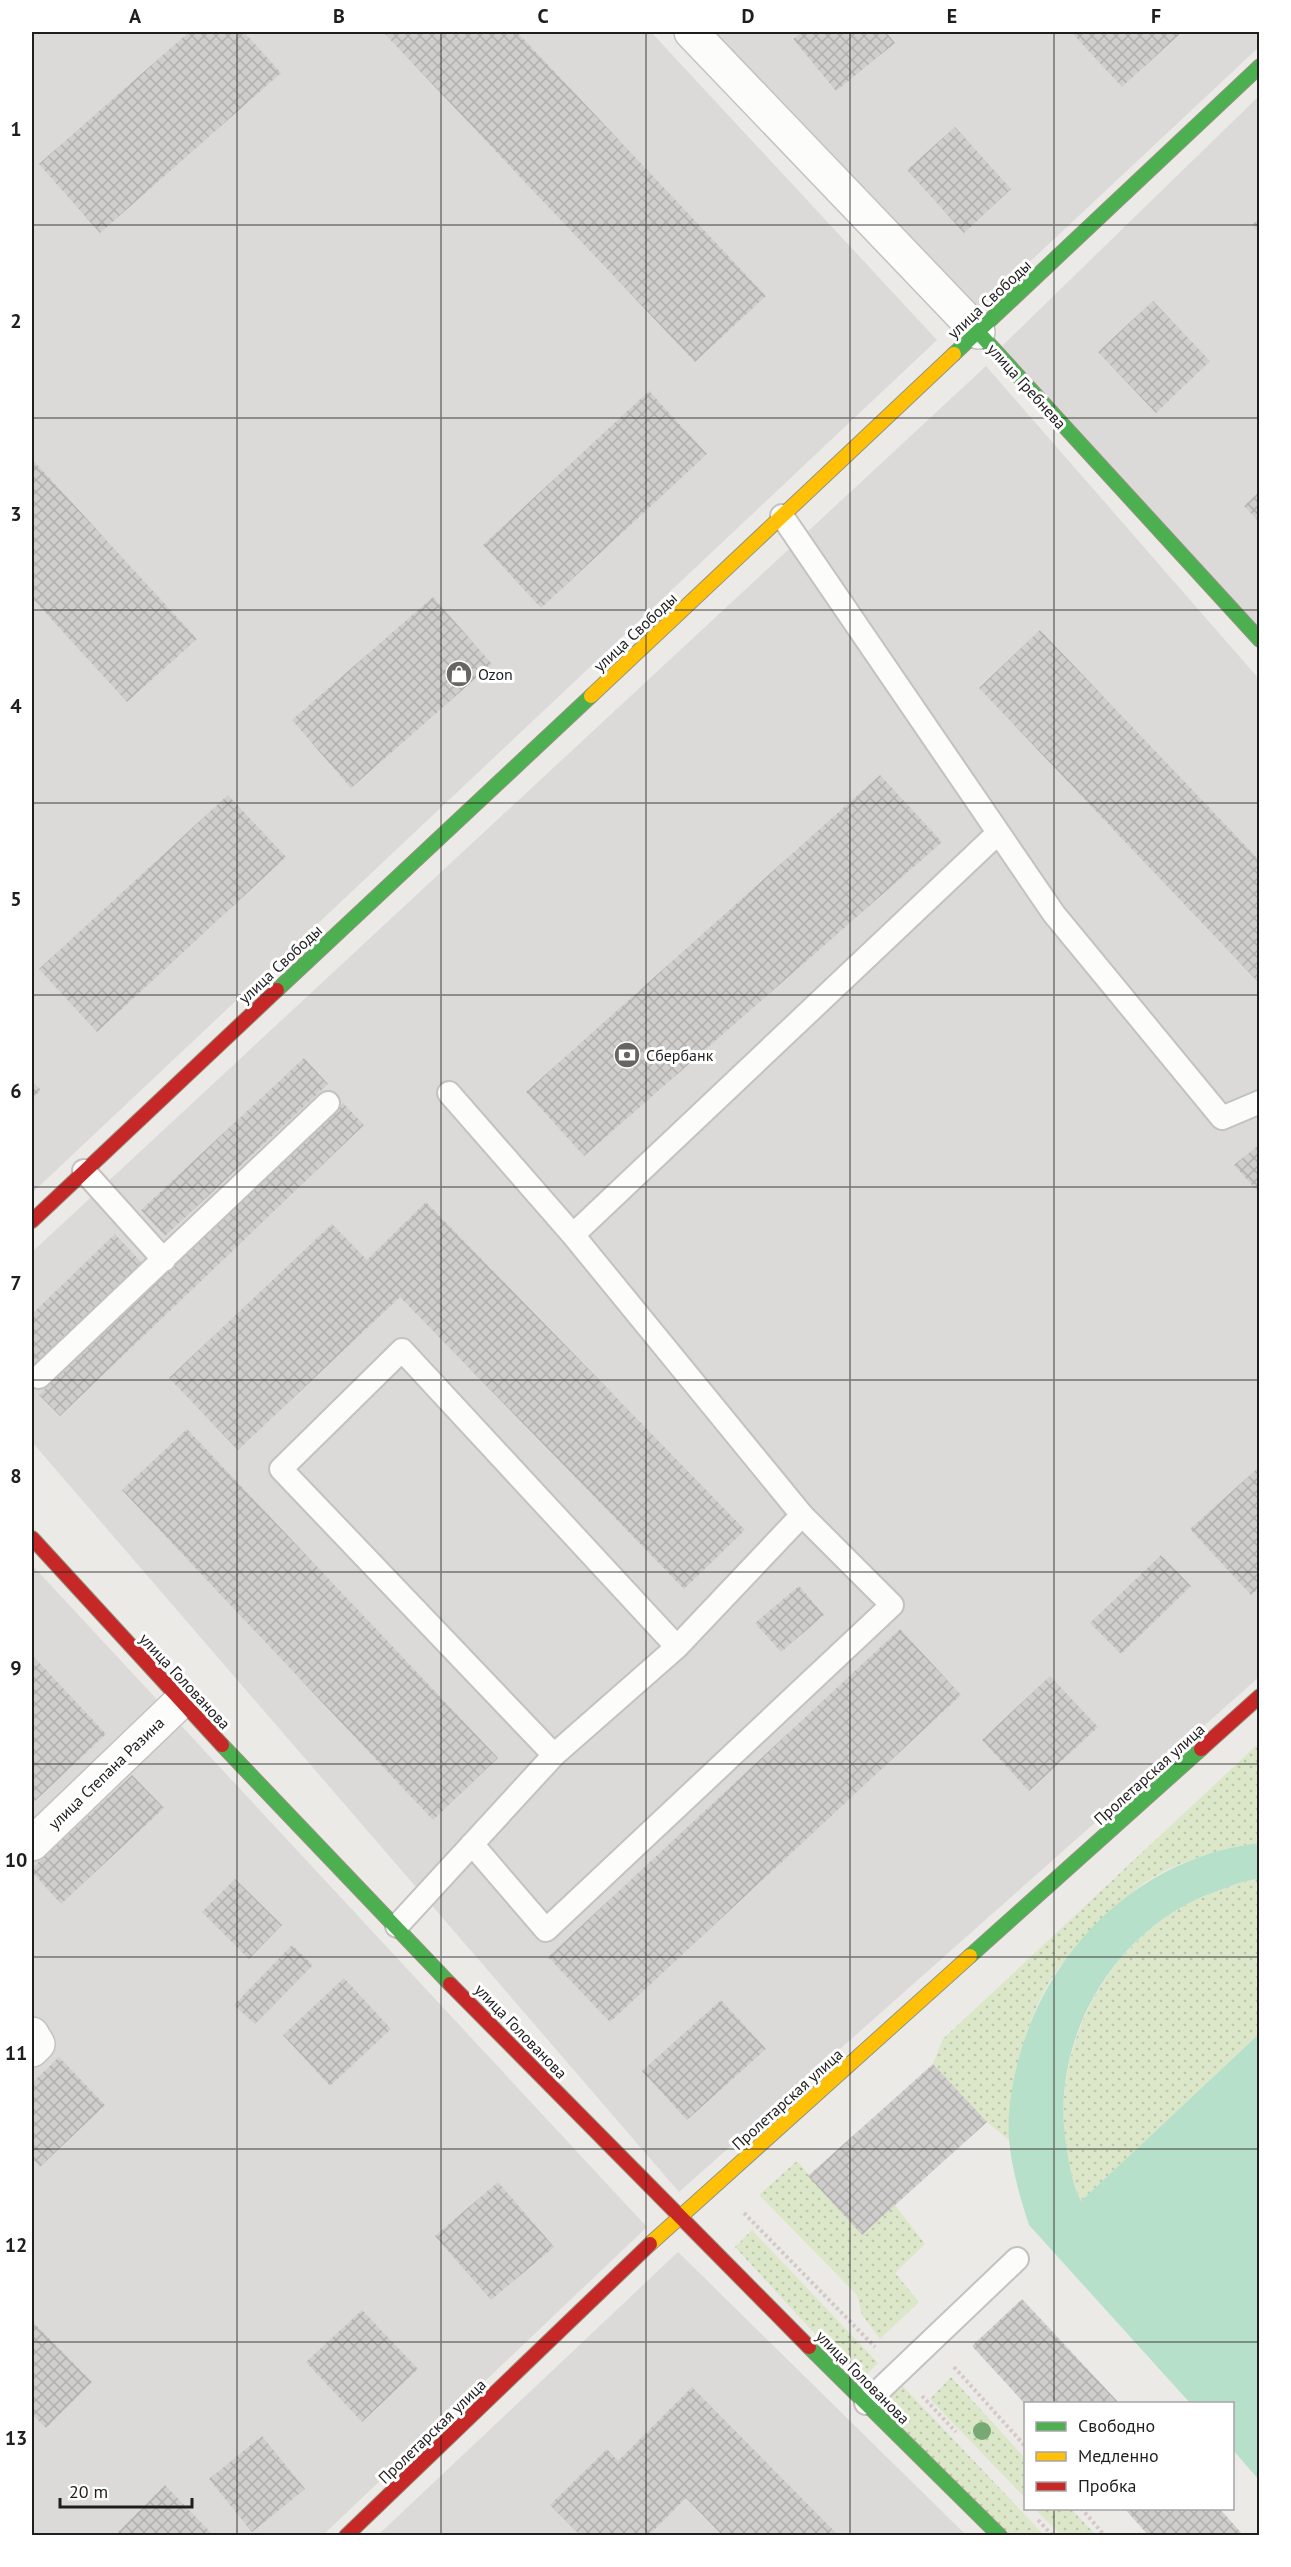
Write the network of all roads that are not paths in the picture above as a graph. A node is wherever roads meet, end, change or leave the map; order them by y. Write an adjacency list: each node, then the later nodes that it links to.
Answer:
1 (691, 32): 3 (street, улица Гребнева)
2 (1260, 66): 3 (street, улица Свободы)
3 (978, 332): 4 (street, улица Свободы); 5 (street, улица Гребнева)
4 (782, 516): 6 (lane); 10 (street, улица Свободы)
5 (1260, 640)
6 (998, 833): 8 (lane); 12 (lane)
7 (449, 1093): 12 (lane)
8 (1260, 1102)
9 (327, 1103): 13 (lane)
10 (84, 1172): 11 (street, улица Свободы); 13 (lane)
11 (32, 1221)
12 (573, 1235): 15 (lane)
13 (165, 1260): 14 (lane)
14 (39, 1377)
15 (802, 1515): 17 (lane); 22 (lane)
16 (32, 1538): 19 (street, улица Голованова)
17 (677, 1647): 20 (lane); 20 (lane)
18 (1260, 1696): 26 (street, Пролетарская улица)
19 (180, 1702): 21 (street, улица Степана Разина); 23 (street, улица Голованова)
20 (554, 1755): 22 (lane)
21 (32, 1844)
22 (472, 1844): 23 (lane)
23 (397, 1926): 26 (street, улица Голованова)
24 (32, 2034): 25 (street)
25 (32, 2050)
26 (678, 2218): 28 (street, улица Голованова); 29 (street, Пролетарская улица)
27 (1017, 2259): 28 (lane)
28 (866, 2403): 30 (street, улица Голованова)
29 (346, 2535)
30 (1000, 2535)

